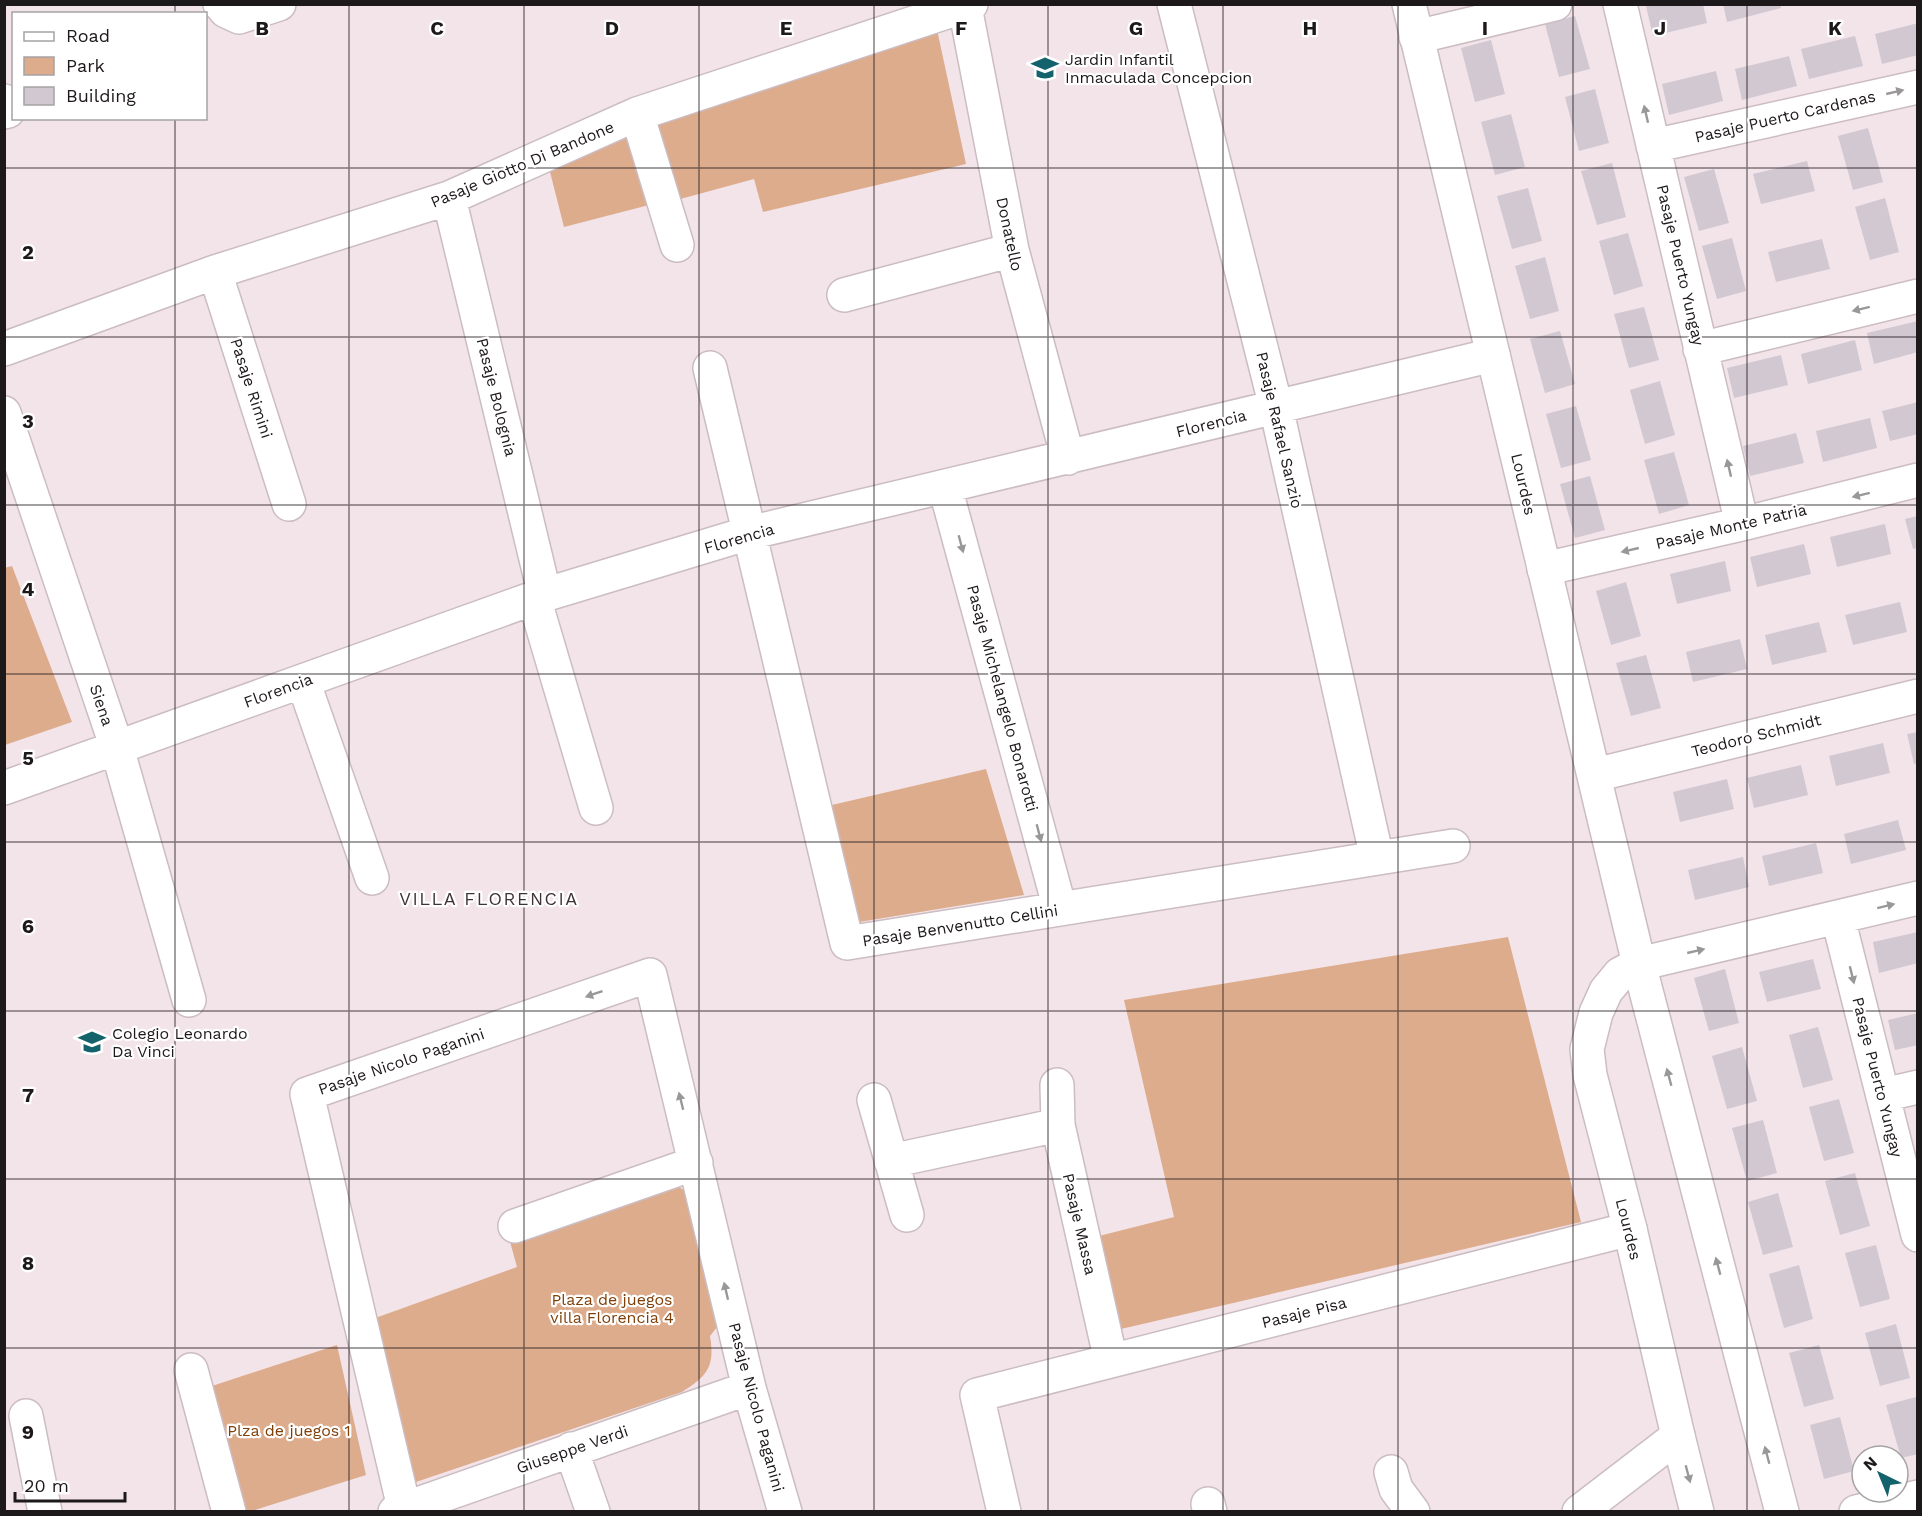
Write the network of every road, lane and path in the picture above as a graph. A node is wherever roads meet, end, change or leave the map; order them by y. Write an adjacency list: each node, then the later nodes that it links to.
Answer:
1 (220, 4): 2 (street)
2 (279, 4)
3 (1174, 4): 24 (street, Pasaje Rafael Sanzio)
4 (1408, 4): 8 (street, Lourdes)
5 (1555, 4): 8 (street)
6 (1620, 4): 13 (street, Pasaje Puerto Yungay, one-way to 6)
7 (968, 6): 12 (street, Pasaje Giotto Di Bandone); 16 (street, Donatello)
8 (1416, 37): 22 (street, Lourdes)
9 (1917, 87): 13 (street, Pasaje Puerto Cardenas, one-way to 9)
10 (4, 101): 11 (street)
11 (4, 112)
12 (637, 114): 14 (street, Pasaje Giotto Di Bandone); 15 (street)
13 (1653, 146): 20 (street, Pasaje Puerto Yungay)
14 (448, 198): 17 (street, Pasaje Giotto Di Bandone); 33 (street, Pasaje Bolognia)
15 (677, 245)
16 (1012, 250): 18 (street); 26 (street, Donatello)
17 (215, 272): 21 (street, Pasaje Giotto Di Bandone); 29 (street, Pasaje Rimini)
18 (844, 295)
19 (1917, 296): 20 (street, one-way to 20)
20 (1700, 348): 30 (street, Pasaje Puerto Yungay, one-way to 20)
21 (4, 349)
22 (1493, 355): 24 (street, Florencia); 32 (street, Lourdes)
23 (710, 368): 31 (street)
24 (1276, 407): 26 (street, Florencia); 41 (street, Pasaje Rafael Sanzio)
25 (4, 413): 36 (street, Siena)
26 (1068, 458): 28 (street, Florencia)
27 (1917, 480): 30 (street, Pasaje Monte Patria, one-way to 30)
28 (945, 487): 31 (street, Florencia); 44 (street, Pasaje Michelangelo Bonarotti, one-way to 44)
29 (289, 504)
30 (1742, 524): 32 (street, Pasaje Monte Patria, one-way to 32)
31 (749, 533): 33 (street, Florencia); 44 (street, Pasaje Benvenutto Cellini)
32 (1544, 569): 37 (street, Lourdes)
33 (540, 597): 34 (street, Florencia); 39 (street, Pasaje Bolognia)
34 (303, 681): 36 (street, Florencia); 42 (street)
35 (1917, 696): 37 (street, Teodoro Schmidt)
36 (117, 748): 38 (street, Florencia); 47 (street, Siena)
37 (1595, 775): 46 (street, Lourdes)
38 (4, 788)
39 (596, 808)
40 (1452, 846): 41 (street, Pasaje Benvenutto Cellini)
41 (1377, 858): 44 (street, Pasaje Benvenutto Cellini)
42 (372, 878)
43 (1917, 898): 45 (street, one-way to 43)
44 (1060, 909)
45 (1838, 918): 46 (street, one-way to 45); 50 (street, Pasaje Puerto Yungay, one-way to 50)
46 (1639, 964): 57 (street, Lourdes); 76 (street, Lourdes, one-way to 46)
47 (189, 1000)
48 (1057, 1086): 52 (street, Pasaje Massa)
49 (1917, 1087): 50 (street)
50 (1883, 1095): 58 (street, Pasaje Puerto Yungay)
51 (874, 1100): 53 (street)
52 (1058, 1125): 53 (street); 59 (street, Pasaje Massa)
53 (891, 1161): 55 (street)
54 (696, 1163): 56 (street); 61 (street, Pasaje Nicolo Paganini, one-way to 54); 67 (street, Pasaje Nicolo Paganini, one-way to 67)
55 (907, 1215)
56 (515, 1226)
57 (1630, 1229): 59 (street, Pasaje Pisa); 63 (street, Lourdes)
58 (1917, 1235)
59 (1111, 1361): 72 (street, Pasaje Pisa)
60 (191, 1370): 69 (street)
61 (749, 1388): 64 (street, Giuseppe Verdi); 71 (street, Pasaje Nicolo Paganini)
62 (26, 1416): 68 (street)
63 (1678, 1436): 74 (street); 75 (street, Lourdes, one-way to 75)
64 (571, 1449): 67 (street, Giuseppe Verdi); 70 (street)
65 (1392, 1472): 73 (street)
66 (1917, 1497): 77 (street)
67 (401, 1511)
68 (45, 1512)
69 (229, 1512)
70 (593, 1512)
71 (785, 1512)
72 (1004, 1512)
73 (1413, 1512)
74 (1579, 1512)
75 (1697, 1512)
76 (1782, 1512)
77 (1856, 1512)

